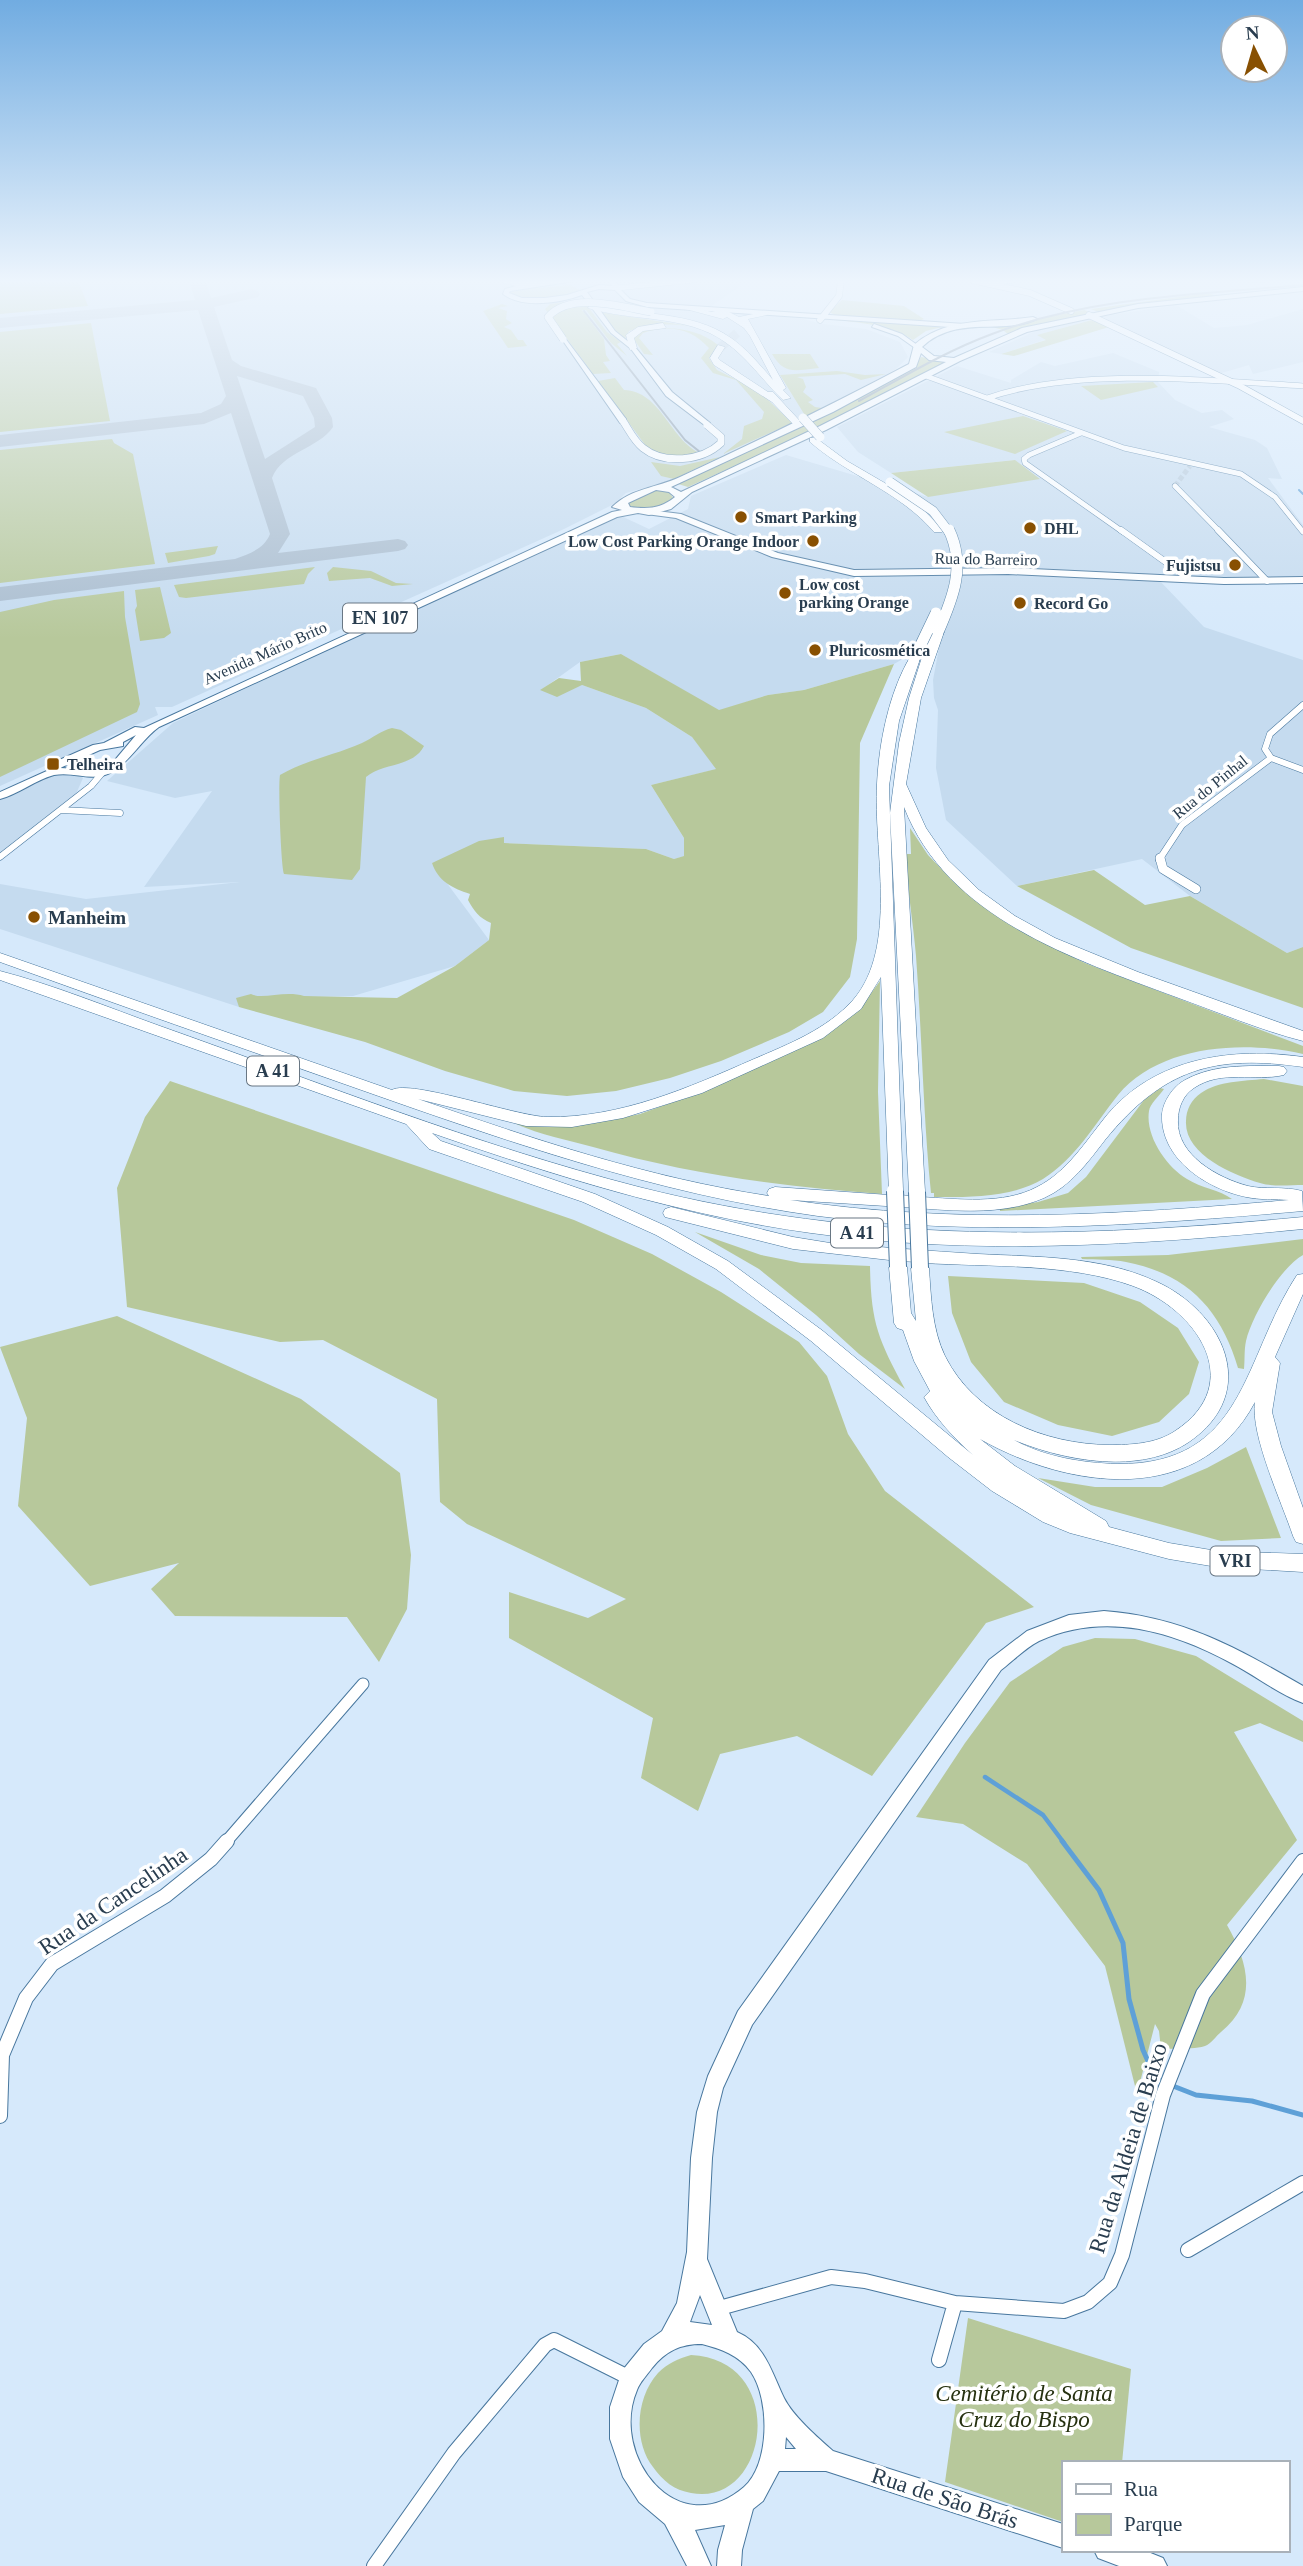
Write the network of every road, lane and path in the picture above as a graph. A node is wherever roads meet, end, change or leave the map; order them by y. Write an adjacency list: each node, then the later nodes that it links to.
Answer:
1 (607, 400): 2 (main road, bridge)
2 (676, 400)
3 (782, 400): 10 (highway)
4 (850, 400): 12 (main road, Avenida Mário Brito)
5 (877, 400): 13 (main road)
6 (992, 400): 9 (street)
7 (1262, 400): 8 (street)
8 (1303, 421)
9 (1081, 433): 19 (street); 20 (street)
10 (816, 438): 29 (highway, bridge); 36 (highway, bridge)
11 (1175, 486): 22 (street)
12 (654, 488): 13 (main road); 14 (main road, Avenida Mário Brito)
13 (680, 496): 15 (main road)
14 (623, 502): 16 (main road); 24 (main road, Avenida Mário Brito / EN 107)
15 (672, 505): 17 (main road, Avenida Mário Brito); 18 (main road)
16 (634, 512): 17 (main road, Avenida Mário Brito); 25 (main road, Avenida Mário Brito)
17 (649, 512): 18 (main road, Rua do Barreiro)
18 (678, 516): 20 (main road, Rua do Barreiro)
19 (1303, 532)
20 (1188, 578): 22 (main road, Rua do Barreiro)
21 (1303, 580): 22 (main road, Rua do Barreiro)
22 (1267, 581)
23 (1303, 705): 26 (street, Rua do Pinhal)
24 (109, 744): 25 (main road); 27 (main road, Avenida Mário Brito)
25 (130, 750): 30 (main road, Avenida Mário Brito)
26 (1270, 758): 28 (street); 35 (street, Rua do Pinhal)
27 (72, 766): 30 (main road); 31 (main road); 31 (main road)
28 (1303, 770)
29 (901, 773): 39 (highway); 44 (highway, bridge)
30 (89, 781): 32 (street)
31 (0, 794)
32 (61, 810): 33 (street); 34 (street)
33 (120, 813)
34 (0, 857)
35 (1196, 889)
36 (887, 933): 42 (highway); 50 (highway, bridge)
37 (0, 957): 42 (highway, A 41)
38 (0, 975): 43 (highway, A 41)
39 (1303, 1038)
40 (1303, 1062): 45 (highway)
41 (1303, 1074): 46 (highway)
42 (379, 1091): 45 (highway, A 41)
43 (406, 1119): 44 (highway, A 41); 52 (highway)
44 (425, 1125): 48 (highway, A 41)
45 (582, 1160): 47 (highway, A 41)
46 (1303, 1195)
47 (1303, 1205)
48 (1303, 1223)
49 (1303, 1280): 51 (highway)
50 (901, 1312): 51 (highway); 52 (highway)
51 (1275, 1332): 53 (highway)
52 (1112, 1535): 54 (highway, VRI)
53 (1303, 1536)
54 (1303, 1563)
55 (363, 1684): 58 (street, Rua da Cancelinha)
56 (1303, 1695): 61 (main road)
57 (1303, 1861): 62 (street, Rua da Aldeia de Baixo)
58 (0, 2116)
59 (1303, 2183): 60 (street)
60 (1188, 2250)
61 (696, 2257): 63 (main road); 64 (main road)
62 (955, 2303): 63 (street, Rua da Aldeia de Baixo); 66 (street)
63 (716, 2309): 65 (main road)
64 (671, 2337): 65 (main road, Rua de São Brás); 67 (main road, Rua de São Brás)
65 (729, 2339): 68 (main road, Rua de São Brás)
66 (939, 2360)
67 (631, 2378): 72 (main road, Rua de São Brás); 75 (street)
68 (776, 2406): 69 (main road, Rua de São Brás); 70 (main road, Rua de São Brás)
69 (773, 2460): 70 (main road, Rua de São Brás); 71 (main road, Rua de São Brás)
70 (826, 2460): 73 (main road, Rua de São Brás)
71 (743, 2503): 72 (main road, Rua de São Brás); 77 (main road, Rua de São Brás)
72 (669, 2510): 76 (main road, Rua de São Brás)
73 (1062, 2536)
74 (1112, 2552): 78 (main road)
75 (374, 2566)
76 (699, 2566)
77 (729, 2566)
78 (1155, 2566)

